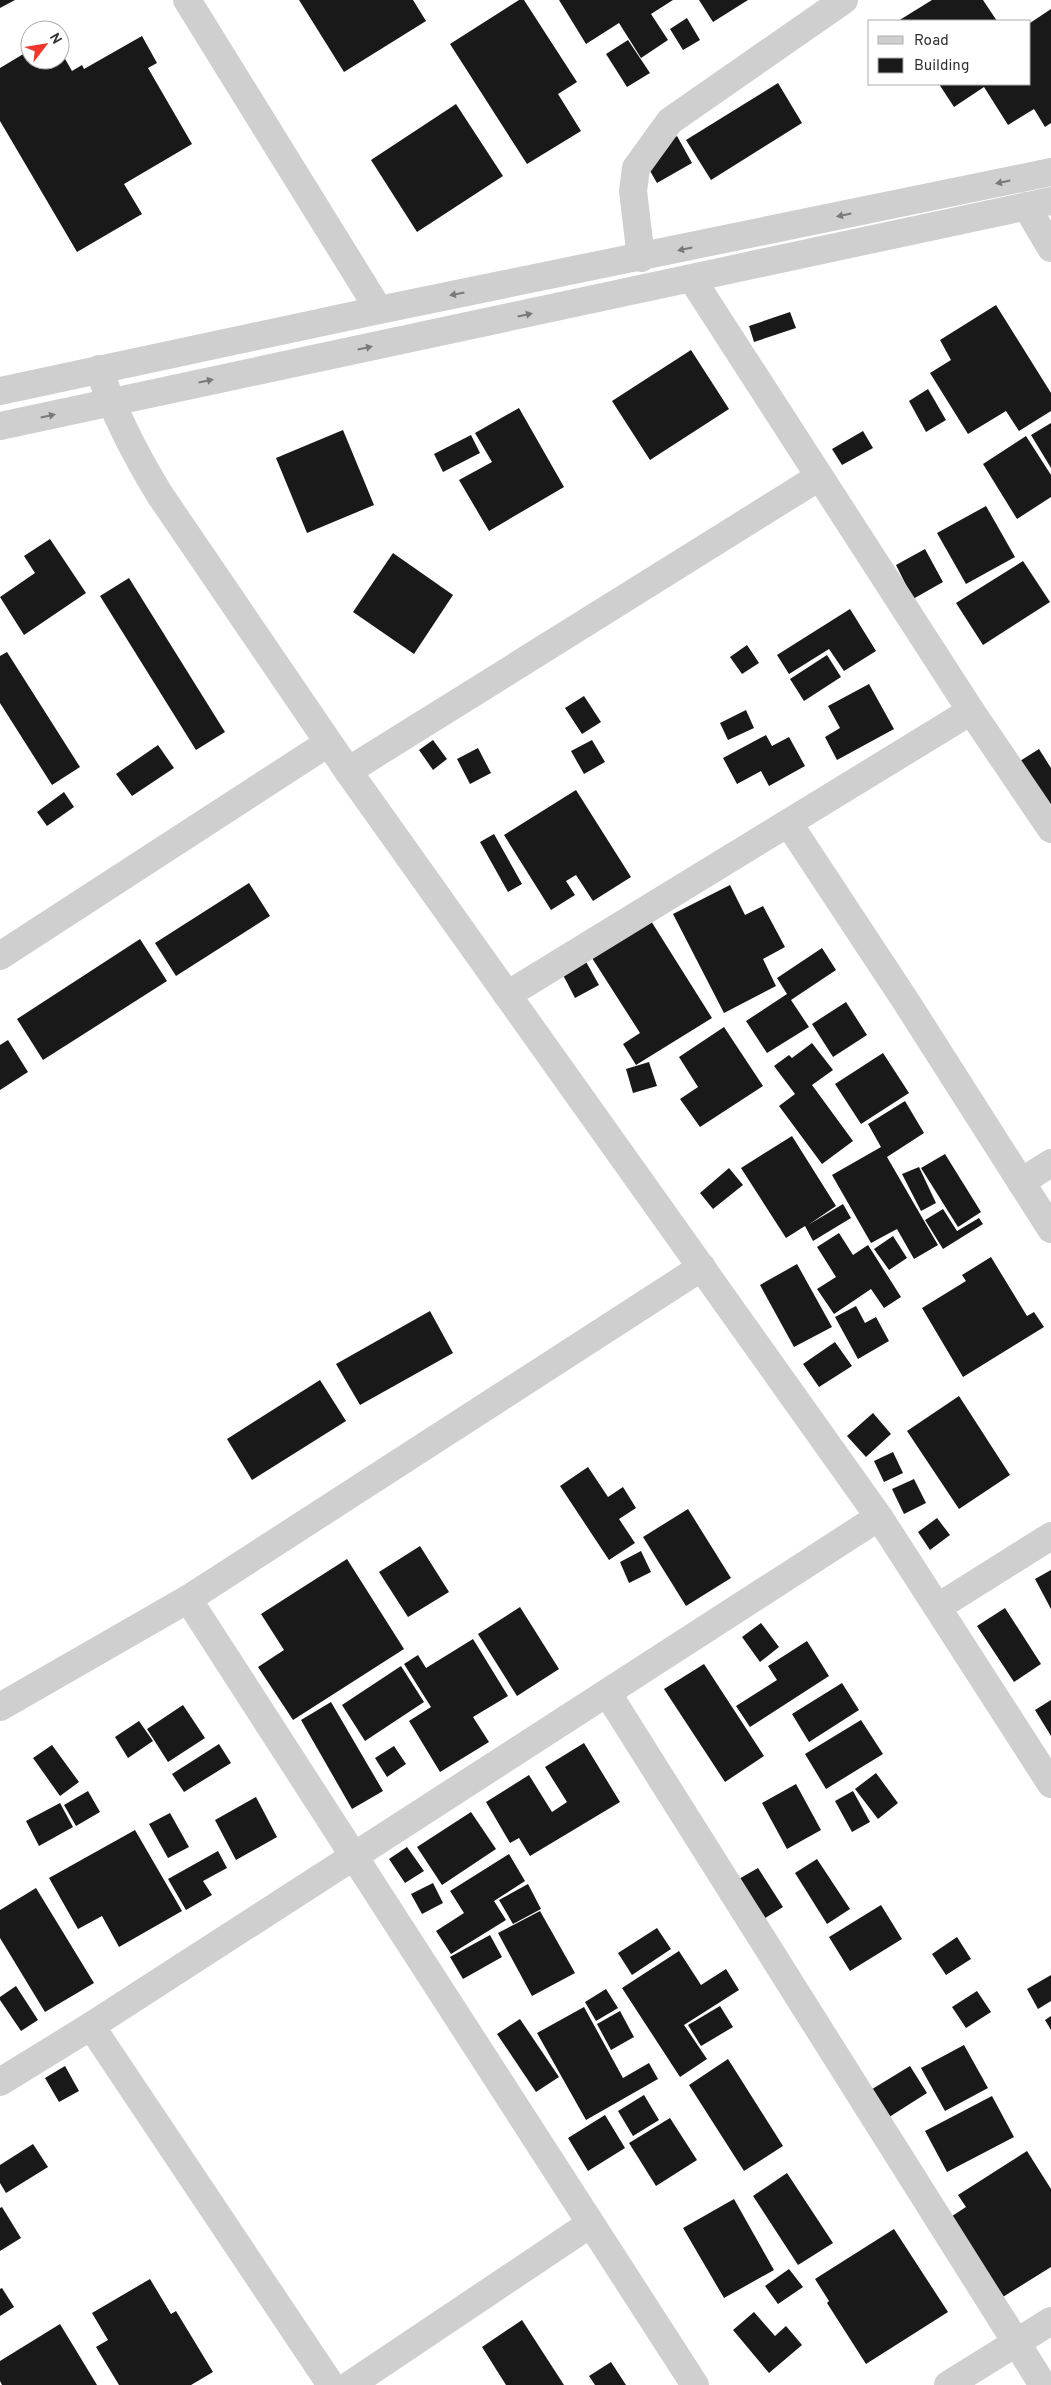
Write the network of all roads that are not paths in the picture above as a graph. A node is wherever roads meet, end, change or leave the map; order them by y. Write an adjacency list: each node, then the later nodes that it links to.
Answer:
1 (187, 0): 8 (street)
2 (844, 0): 6 (street)
3 (1051, 172): 6 (street, one-way to 6)
4 (1039, 203): 5 (street); 7 (street)
5 (1051, 248)
6 (641, 258): 8 (street, one-way to 8)
7 (692, 279): 11 (street, one-way to 7); 13 (street)
8 (379, 310): 9 (street)
9 (99, 369): 10 (street); 11 (street)
10 (0, 391)
11 (110, 403): 12 (street, one-way to 11); 15 (street)
12 (0, 426)
13 (819, 477): 14 (street); 16 (street)
14 (971, 711): 17 (street); 18 (street)
15 (328, 743): 16 (street); 19 (street)
16 (348, 771): 20 (street)
17 (788, 824): 20 (street); 22 (street)
18 (1051, 829)
19 (0, 956)
20 (508, 995): 24 (street)
21 (1051, 1163): 22 (street)
22 (1021, 1182): 23 (street)
23 (1051, 1229)
24 (702, 1267): 25 (street); 27 (street)
25 (879, 1517): 28 (street); 29 (street)
26 (1051, 1536): 28 (street)
27 (188, 1599): 30 (street); 32 (street)
28 (938, 1607): 31 (street)
29 (608, 1694): 32 (street); 37 (street)
30 (0, 1707)
31 (1051, 1784)
32 (354, 1857): 33 (street); 35 (street)
33 (92, 2026): 34 (street); 38 (street)
34 (0, 2082)
35 (590, 2224): 39 (street); 40 (street)
36 (1051, 2321): 37 (street)
37 (1016, 2344): 41 (street); 42 (street)
38 (331, 2385)
39 (350, 2385)
40 (695, 2385)
41 (948, 2385)
42 (1043, 2385)

